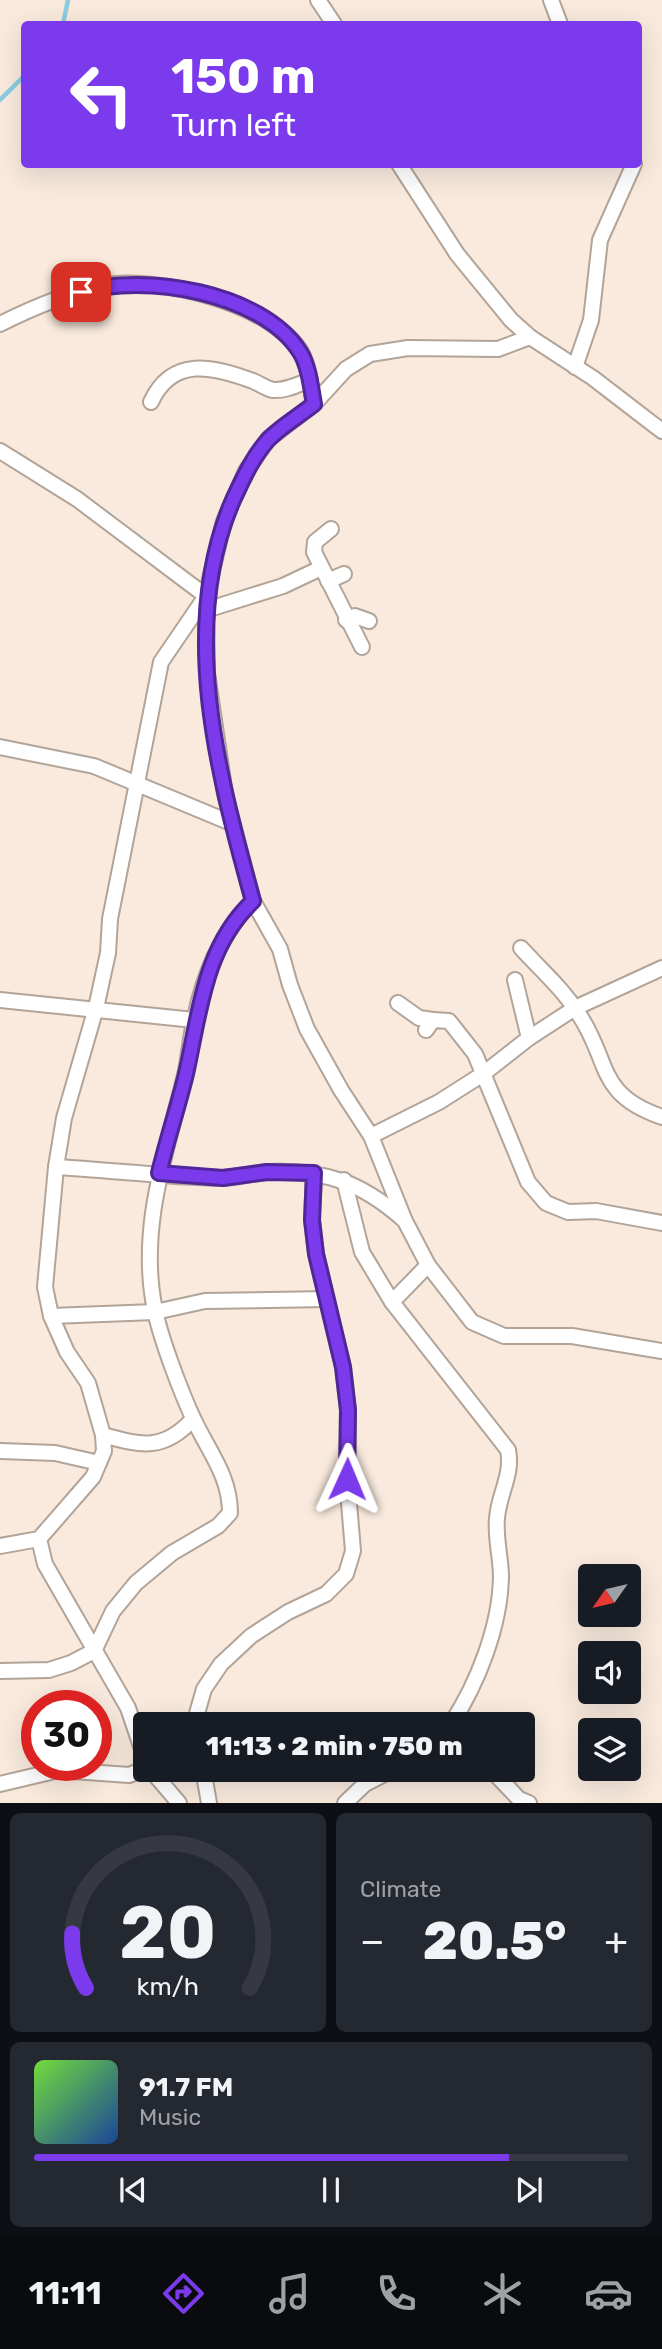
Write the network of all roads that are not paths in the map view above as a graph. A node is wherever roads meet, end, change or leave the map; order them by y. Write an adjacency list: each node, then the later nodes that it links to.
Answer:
1 (318, 0): 3 (street)
2 (551, 0): 4 (street)
3 (332, 21)
4 (560, 21)
5 (402, 168): 8 (street)
6 (632, 168): 9 (street)
7 (0, 324): 10 (street)
8 (530, 338): 9 (street); 12 (street)
9 (575, 367): 13 (street)
10 (310, 380): 11 (street); 12 (street)
11 (150, 402)
12 (314, 404): 19 (street)
13 (662, 431)
14 (0, 450): 19 (street)
15 (331, 529): 16 (street)
16 (321, 568): 18 (street); 19 (street)
17 (344, 574): 18 (street)
18 (328, 581): 20 (street)
19 (206, 603): 24 (street); 25 (street)
20 (346, 620): 21 (street); 22 (street)
21 (369, 621)
22 (362, 648)
23 (0, 747): 24 (street)
24 (136, 781): 25 (street); 32 (street)
25 (231, 824): 26 (street)
26 (253, 901): 34 (street); 38 (street)
27 (521, 948): 33 (street)
28 (662, 968): 33 (street)
29 (515, 980): 35 (street)
30 (0, 1000): 32 (street)
31 (398, 1003): 36 (street)
32 (96, 1008): 34 (street); 39 (street)
33 (575, 1008): 35 (street); 37 (street)
34 (194, 1020): 40 (street)
35 (529, 1038): 36 (street)
36 (483, 1074): 38 (street); 44 (street)
37 (662, 1117)
38 (371, 1136): 43 (street)
39 (56, 1167): 40 (street); 49 (street)
40 (159, 1173): 41 (street); 48 (street)
41 (314, 1173): 42 (street); 46 (street)
42 (344, 1180): 43 (street); 47 (street)
43 (405, 1221): 45 (street)
44 (662, 1223)
45 (428, 1265): 47 (street); 50 (street)
46 (327, 1299): 48 (street); 59 (street)
47 (392, 1302): 60 (street)
48 (155, 1312): 49 (street); 51 (street)
49 (51, 1315): 52 (street)
50 (662, 1351)
51 (193, 1419): 52 (street); 57 (street)
52 (103, 1435): 54 (street)
53 (0, 1451): 54 (street)
54 (99, 1463): 55 (street)
55 (39, 1539): 56 (street); 57 (street)
56 (0, 1546)
57 (94, 1651): 58 (street); 61 (street)
58 (0, 1671)
59 (197, 1712)
60 (457, 1712)
61 (133, 1723)
62 (133, 1774): 67 (street)
63 (160, 1782): 68 (street)
64 (205, 1782): 69 (street)
65 (369, 1782): 70 (street)
66 (503, 1782): 71 (street)
67 (0, 1784)
68 (179, 1803)
69 (209, 1803)
70 (345, 1803)
71 (529, 1803)

